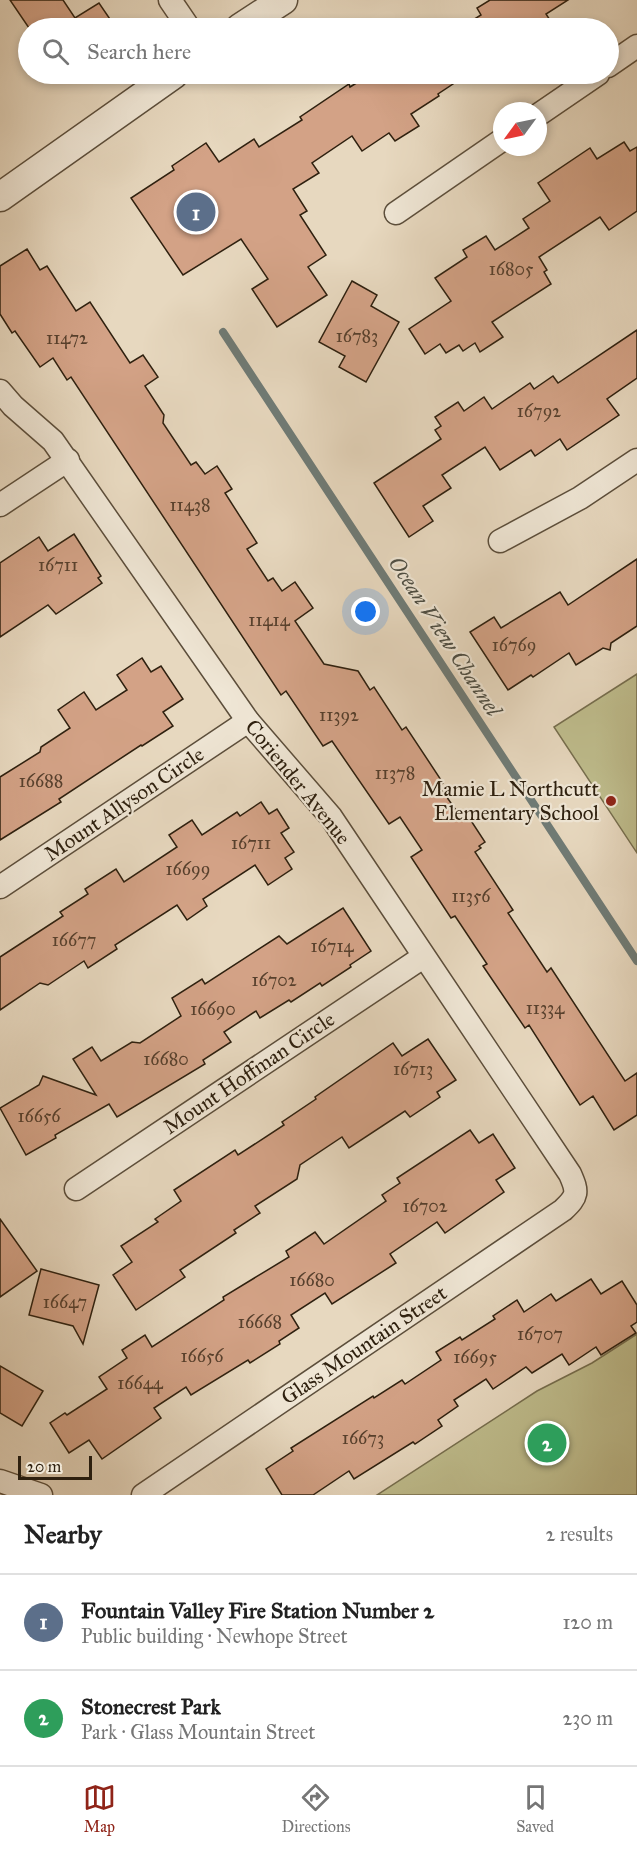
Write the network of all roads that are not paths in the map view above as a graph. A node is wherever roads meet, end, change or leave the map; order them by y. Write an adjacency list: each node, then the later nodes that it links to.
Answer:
1 (170, 0): 3 (street)
2 (284, 0): 4 (street)
3 (182, 18)
4 (256, 18)
5 (637, 46): 6 (street)
6 (619, 59)
7 (160, 84): 11 (street)
8 (583, 84): 9 (street)
9 (547, 109)
10 (493, 146): 12 (street)
11 (0, 197)
12 (396, 213)
13 (0, 391): 14 (street, Coriender Avenue)
14 (68, 460): 16 (street); 18 (street, Coriender Avenue)
15 (637, 460): 17 (street)
16 (0, 505)
17 (500, 542)
18 (248, 721): 19 (street, Mount Allyson Circle); 20 (street, Coriender Avenue)
19 (0, 887)
20 (423, 957): 21 (street, Coriender Avenue); 22 (street, Mount Hoffman Circle)
21 (577, 1188): 25 (street, Glass Mountain Street)
22 (76, 1189)
23 (0, 1481): 24 (street)
24 (41, 1495)
25 (143, 1495)

